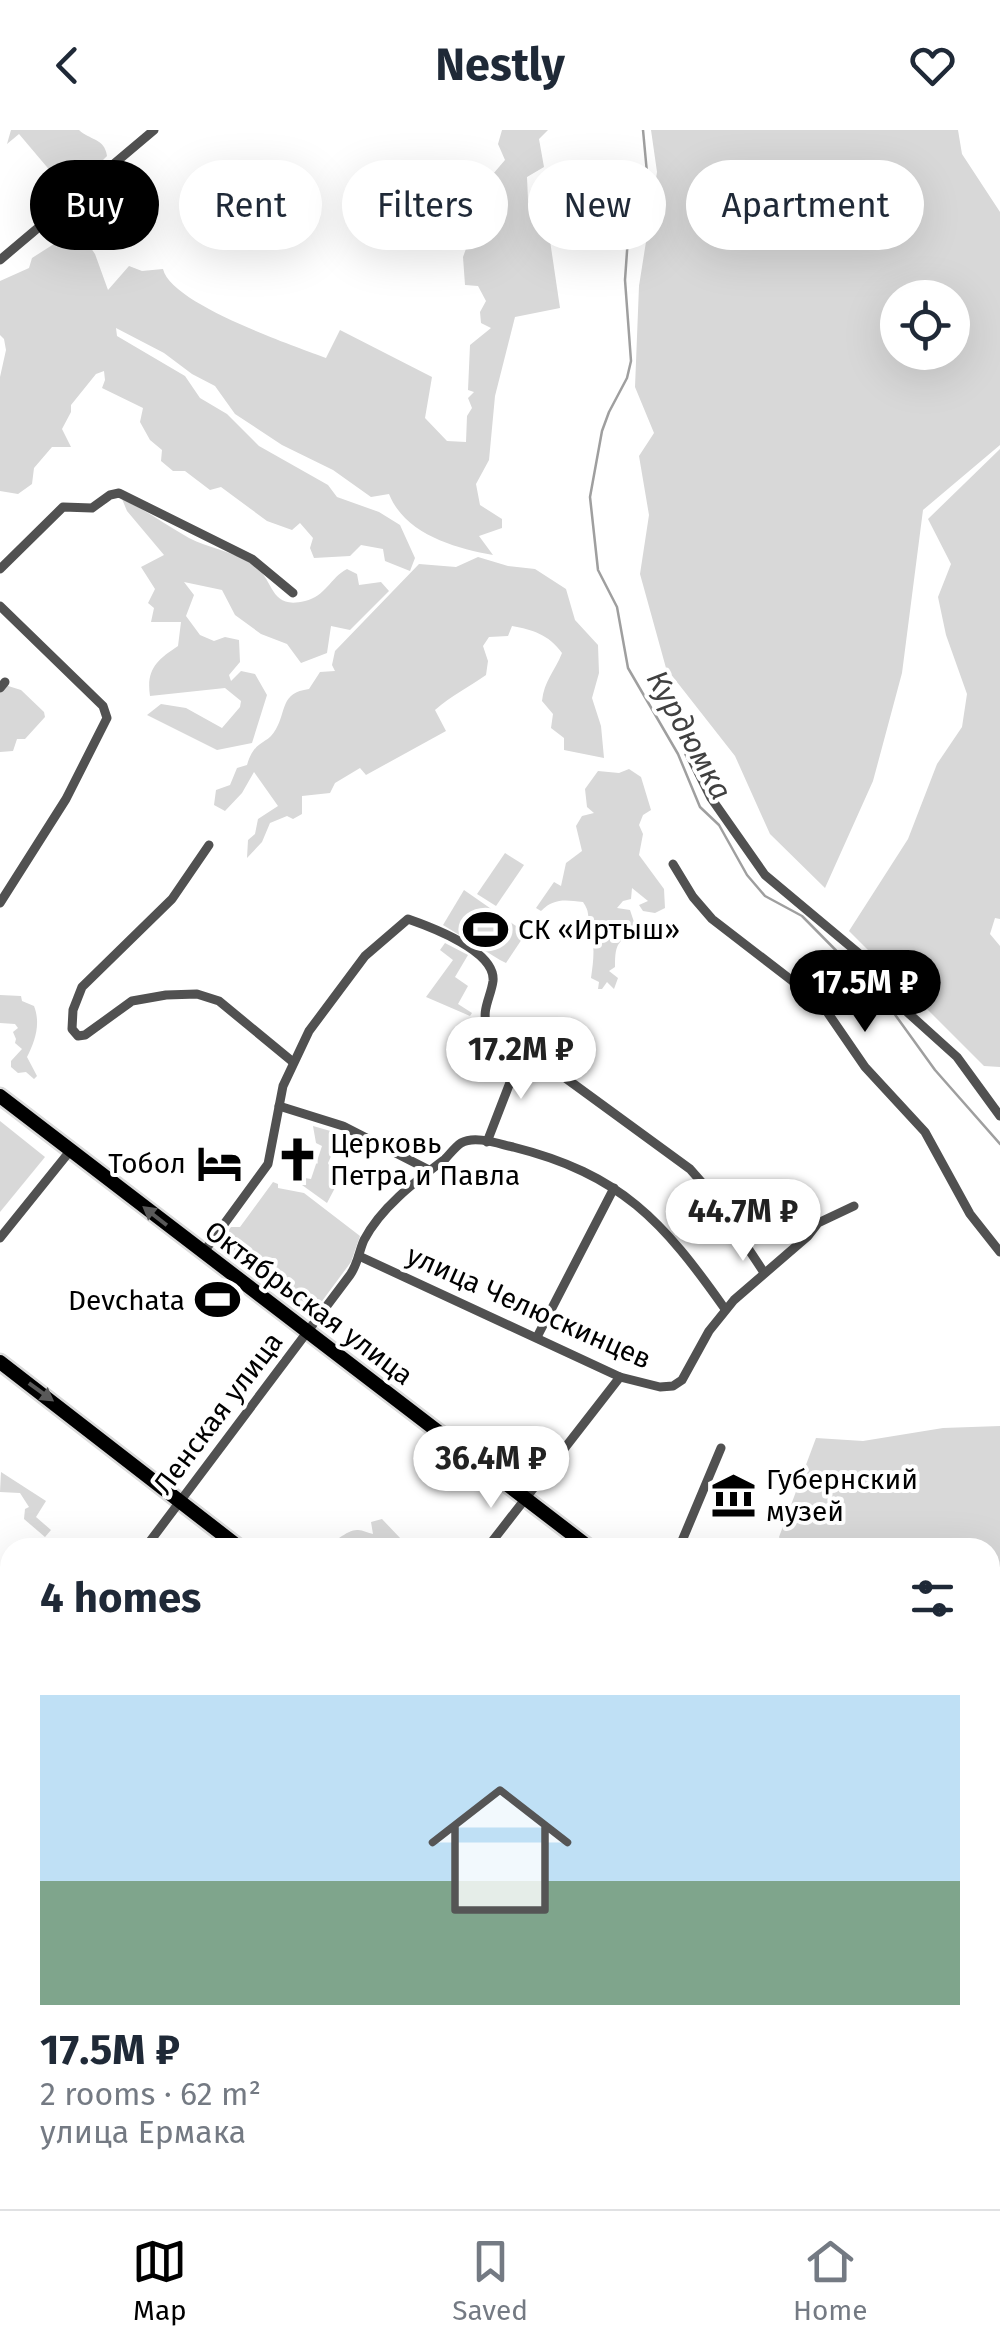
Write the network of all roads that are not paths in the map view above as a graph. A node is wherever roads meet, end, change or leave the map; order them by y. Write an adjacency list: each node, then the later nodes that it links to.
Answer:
1 (154, 130): 2 (street)
2 (0, 260)
3 (0, 569): 4 (street)
4 (293, 593)
5 (0, 606): 9 (street)
6 (689, 754): 14 (street)
7 (209, 845): 11 (street)
8 (673, 864): 21 (street)
9 (0, 904)
10 (523, 1049): 11 (street); 15 (street); 24 (street)
11 (293, 1062): 13 (street)
12 (0, 1096): 16 (main road, Октябрьская улица)
13 (279, 1106): 17 (street); 22 (street)
14 (1000, 1116)
15 (487, 1142): 17 (street, Ленская улица); 18 (street)
16 (70, 1150): 20 (street); 22 (main road, Октябрьская улица, one-way to 16)
17 (429, 1170): 23 (street, Ленская улица)
18 (614, 1188): 25 (street); 27 (street)
19 (854, 1206): 24 (street)
20 (0, 1238)
21 (1000, 1252)
22 (203, 1254): 26 (main road, Октябрьская улица)
23 (359, 1256): 26 (street, Ленская улица); 27 (street, улица Челюскинцев)
24 (764, 1272): 25 (street)
25 (725, 1310): 29 (street, улица Челюскинцев)
26 (306, 1333): 31 (main road, Октябрьская улица); 32 (street, Ленская улица)
27 (537, 1337): 29 (street, улица Челюскинцев)
28 (2, 1367): 32 (main road, one-way to 32)
29 (620, 1377): 31 (street)
30 (721, 1448): 37 (street)
31 (526, 1499): 35 (street); 36 (main road, Октябрьская улица)
32 (180, 1501): 33 (street, Ленская улица); 34 (main road)
33 (152, 1538)
34 (227, 1538)
35 (494, 1538)
36 (577, 1538)
37 (682, 1538)

